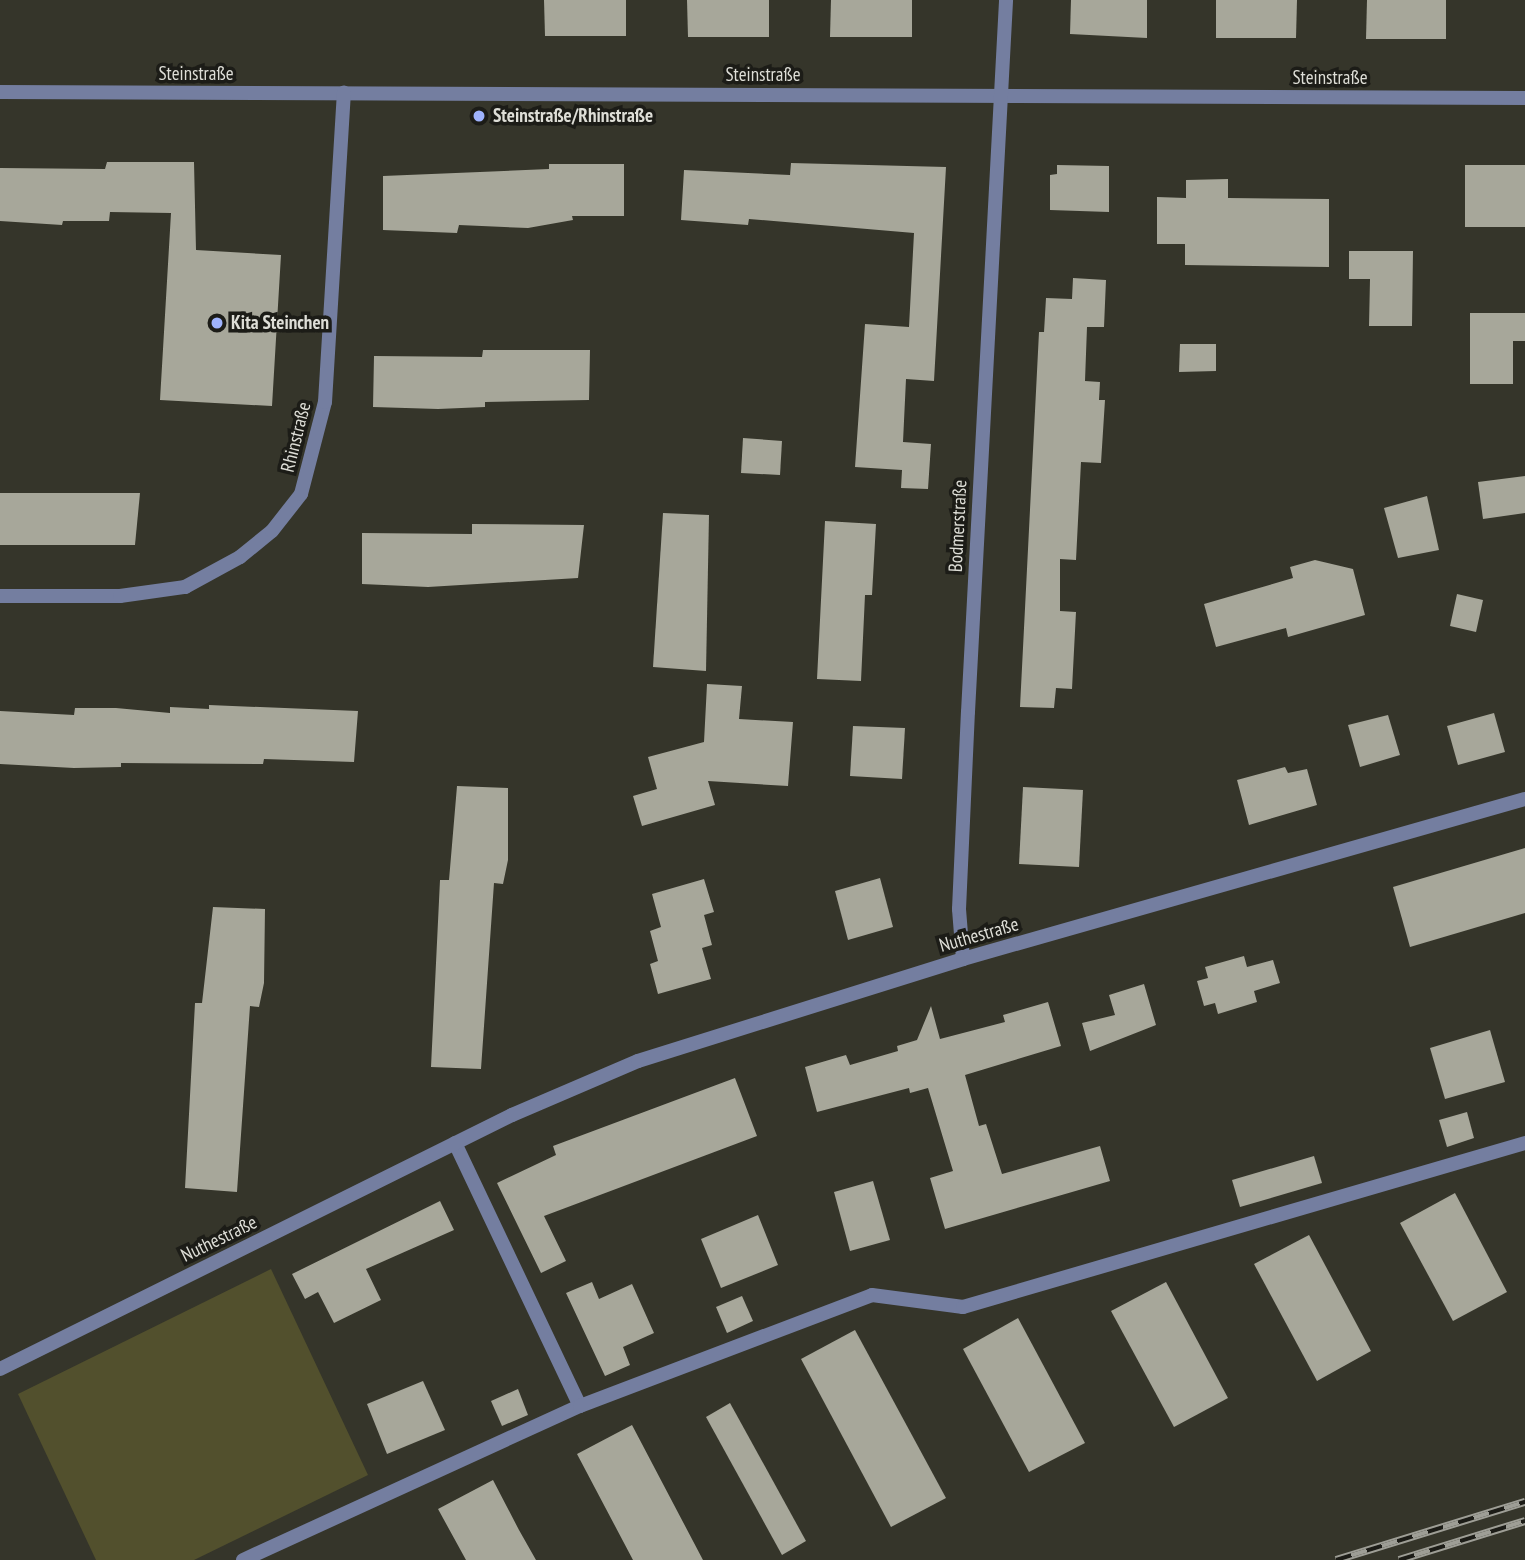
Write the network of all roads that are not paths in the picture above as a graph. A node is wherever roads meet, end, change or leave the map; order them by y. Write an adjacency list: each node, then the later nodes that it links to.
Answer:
1 (1006, 0): 4 (street, Bodmerstraße)
2 (0, 92): 3 (street, Steinstraße)
3 (344, 93): 4 (street, Steinstraße); 6 (street, Rhinstraße)
4 (1001, 95): 5 (street, Steinstraße); 8 (street, Bodmerstraße)
5 (1525, 99)
6 (0, 596)
7 (1525, 799): 8 (street, Nuthestraße)
8 (963, 959): 9 (street, Nuthestraße)
9 (455, 1143): 11 (street, Nuthestraße); 12 (street)
10 (1525, 1143): 12 (street)
11 (0, 1368)
12 (580, 1406): 13 (street)
13 (243, 1560)

